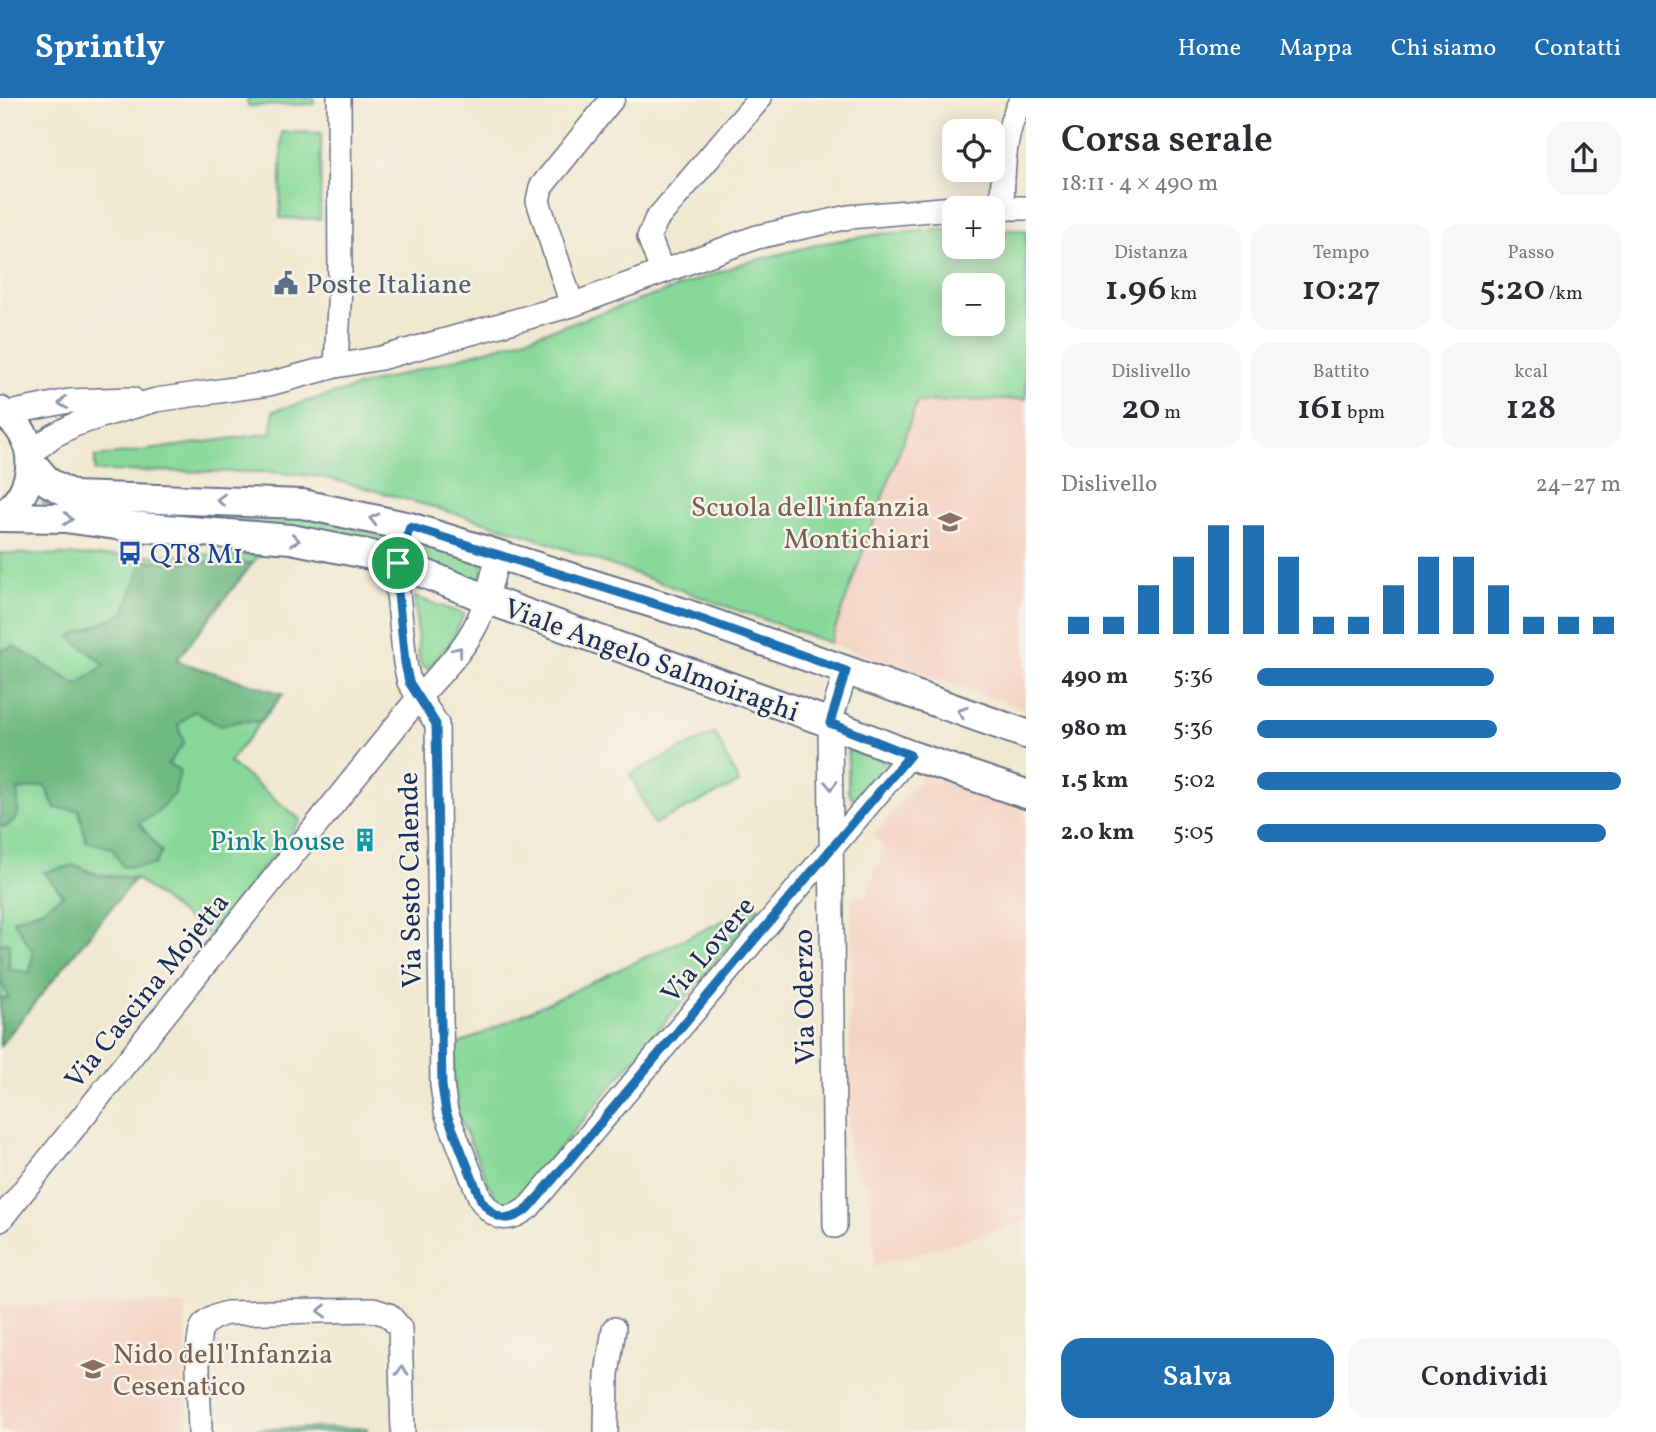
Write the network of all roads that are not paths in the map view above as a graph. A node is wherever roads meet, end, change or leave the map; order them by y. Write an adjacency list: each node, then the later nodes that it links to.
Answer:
1 (339, 98): 11 (street)
2 (612, 98): 10 (street)
3 (760, 98): 9 (street)
4 (1023, 98): 5 (street)
5 (1002, 196)
6 (1005, 208): 7 (street)
7 (1026, 208)
8 (942, 209): 9 (street)
9 (662, 271): 10 (street)
10 (572, 304): 11 (street)
11 (335, 366): 12 (street)
12 (156, 400): 13 (street, one-way to 13); 14 (street)
13 (2, 412): 14 (street, Viale Angelo Salmoiraghi)
14 (31, 458): 15 (street); 16 (street, Viale Angelo Salmoiraghi, one-way to 14)
15 (0, 517): 18 (street, Viale Angelo Salmoiraghi, one-way to 18)
16 (410, 527): 17 (street, Viale Angelo Salmoiraghi); 18 (street, Via Sesto Calende)
17 (498, 556): 19 (street, Via Cascina Mojetta); 20 (street, Viale Angelo Salmoiraghi)
18 (398, 563): 19 (street, Viale Angelo Salmoiraghi); 21 (street, Via Sesto Calende)
19 (487, 599): 21 (street, Via Cascina Mojetta, one-way to 19); 22 (street, Viale Angelo Salmoiraghi)
20 (846, 671): 22 (street); 23 (street, Viale Angelo Salmoiraghi, one-way to 20)
21 (419, 696): 27 (street, Via Sesto Calende); 28 (street, Via Cascina Mojetta)
22 (830, 723): 24 (street, Viale Angelo Salmoiraghi); 26 (street, one-way to 26)
23 (1026, 734)
24 (910, 755): 25 (street, Viale Angelo Salmoiraghi); 26 (street)
25 (1026, 794)
26 (832, 846): 27 (street, Via Lovere); 29 (street, Via Oderzo)
27 (508, 1218)
28 (0, 1220)
29 (835, 1226)
30 (614, 1329): 33 (street)
31 (200, 1432): 32 (street, one-way to 31)
32 (403, 1432)
33 (606, 1432)

